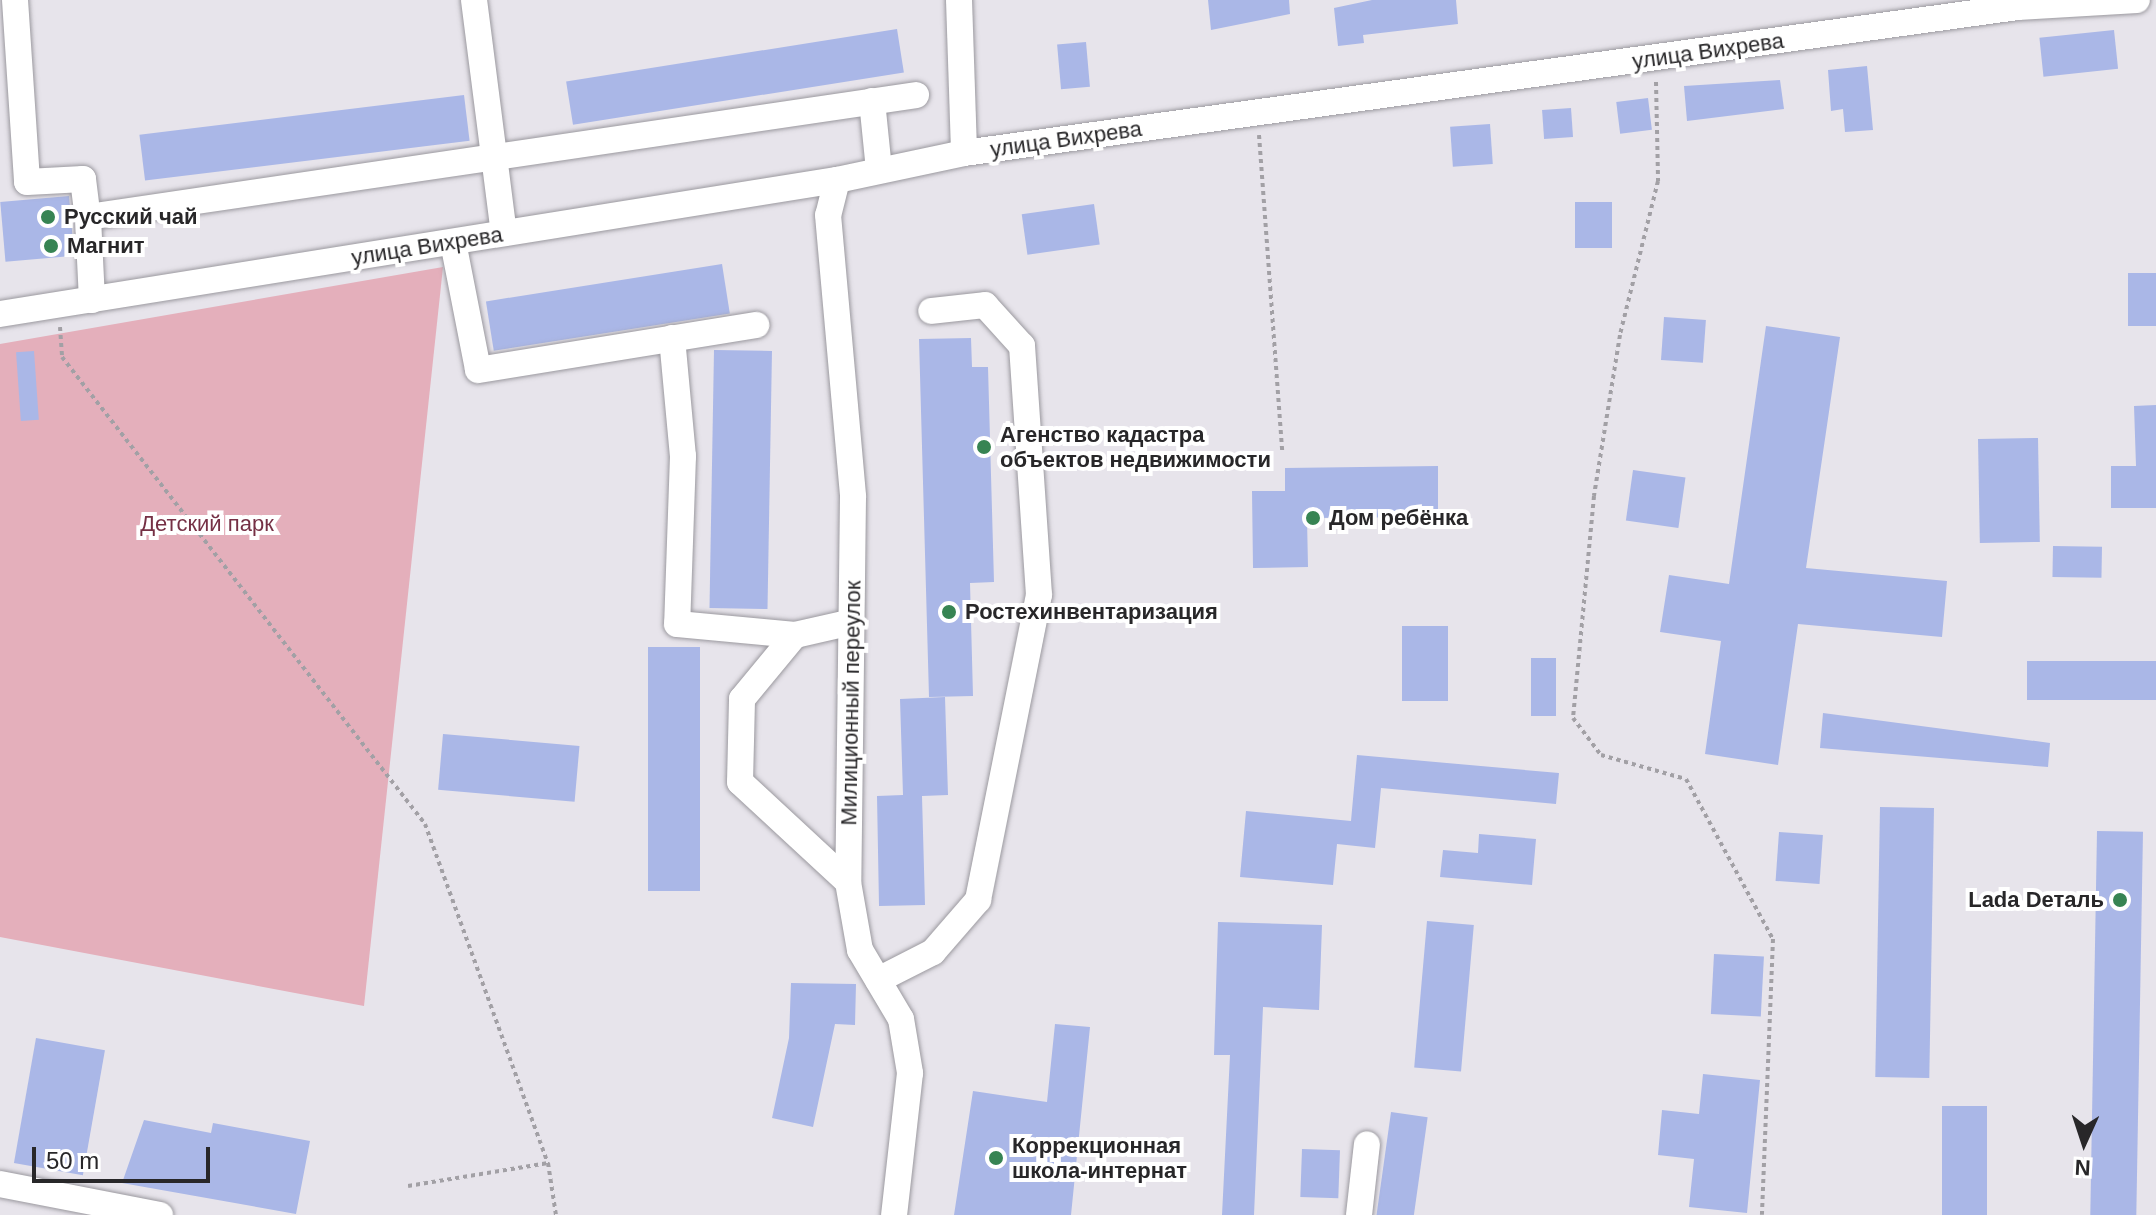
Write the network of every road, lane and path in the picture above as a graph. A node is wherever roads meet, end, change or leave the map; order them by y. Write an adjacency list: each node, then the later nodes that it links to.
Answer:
1 (15, 0): 13 (street)
2 (474, 0): 10 (street)
3 (959, 0): 9 (street)
4 (2137, 0): 5 (street, улица Вихрева)
5 (1654, 59): 8 (street, улица Вихрева); 35 (path)
6 (916, 95): 7 (street)
7 (872, 101): 10 (street); 11 (street)
8 (1258, 111): 9 (street, улица Вихрева); 22 (path)
9 (964, 153): 11 (street, улица Вихрева)
10 (498, 156): 13 (street); 14 (street)
11 (879, 170): 12 (street, улица Вихрева)
12 (837, 180): 14 (street, улица Вихрева); 23 (street, Милиционный переулок)
13 (88, 217): 16 (street)
14 (504, 233): 15 (street, улица Вихрева)
15 (453, 242): 16 (street, улица Вихрева); 21 (street)
16 (92, 300): 17 (street, улица Вихрева)
17 (58, 305): 19 (street, улица Вихрева); 28 (path)
18 (931, 311): 26 (street)
19 (0, 314)
20 (756, 325): 21 (street)
21 (672, 338): 24 (street)
22 (1282, 451)
23 (852, 622): 24 (street); 25 (street, Милиционный переулок)
24 (795, 635): 25 (street)
25 (848, 882): 26 (street, Милиционный переулок)
26 (878, 980): 33 (street, Милиционный переулок)
27 (1367, 1144): 34 (street)
28 (548, 1163): 30 (path); 32 (path)
29 (0, 1184): 31 (street)
30 (408, 1186)
31 (160, 1215)
32 (556, 1215)
33 (894, 1215)
34 (1359, 1215)
35 (1762, 1215)

